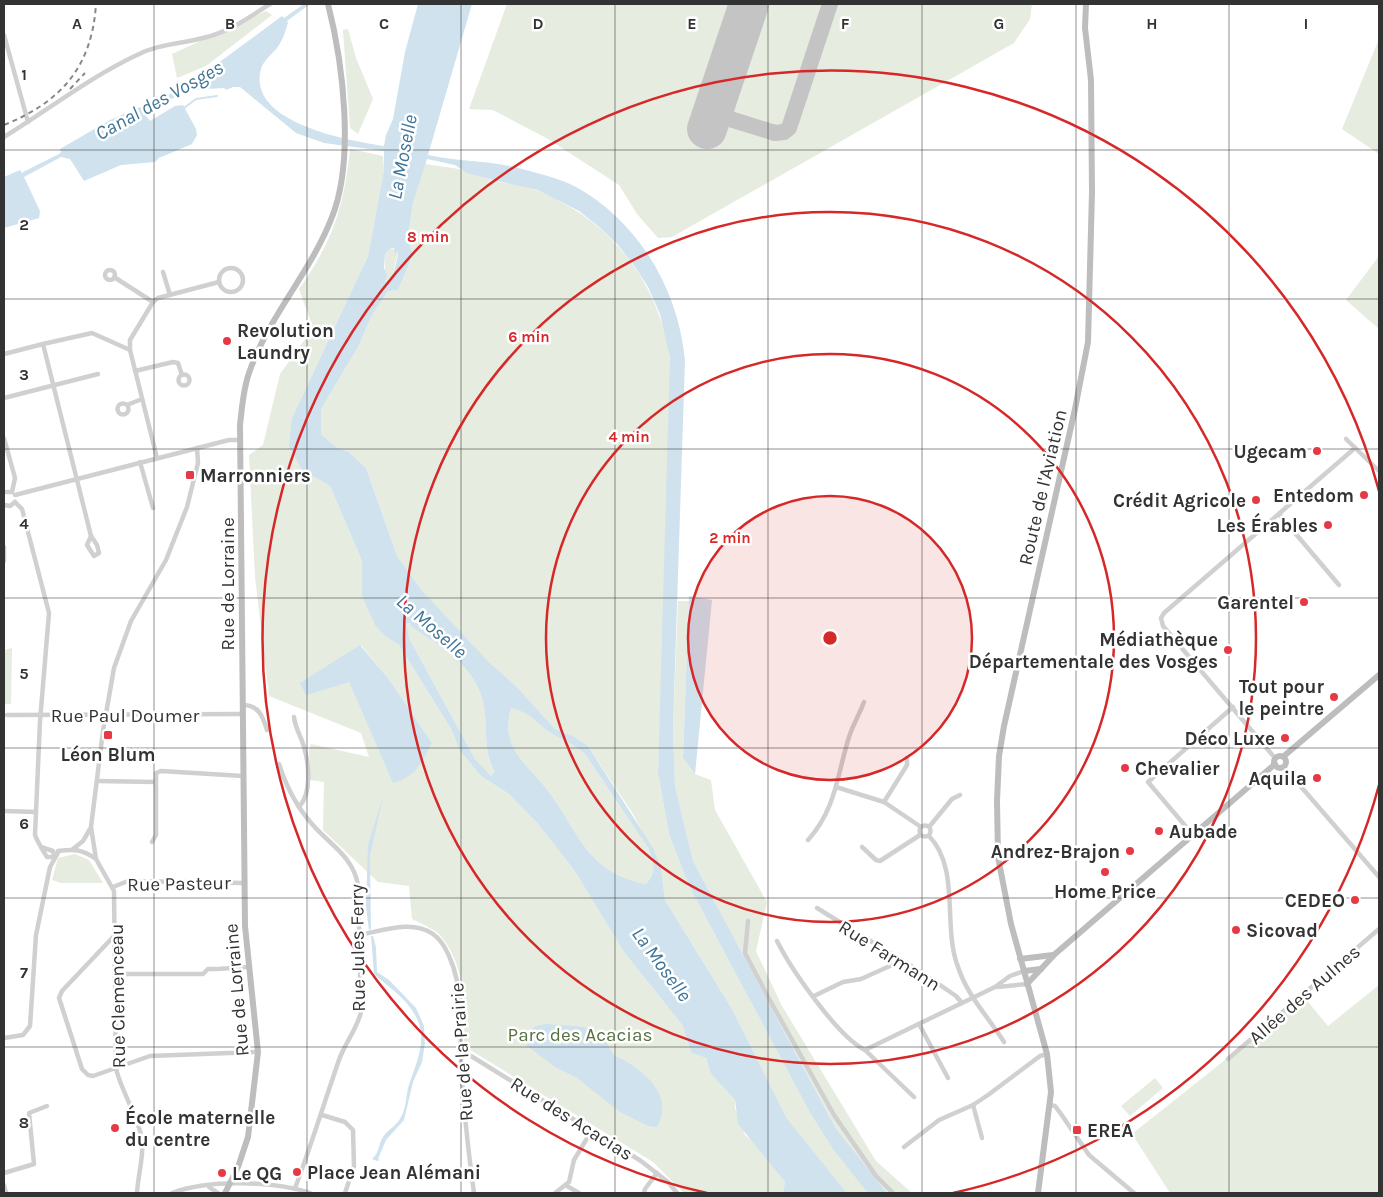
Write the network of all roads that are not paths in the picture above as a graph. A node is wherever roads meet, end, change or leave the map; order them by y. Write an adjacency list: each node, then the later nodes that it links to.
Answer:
1 (270, 4): 5 (street)
2 (328, 4): 24 (street, Rue de Lorraine)
3 (1086, 4): 94 (street, Route de l'Aviation)
4 (4, 35): 5 (street)
5 (28, 122): 6 (street)
6 (4, 137)
7 (163, 272): 10 (street)
8 (114, 277): 11 (street)
9 (219, 282): 9 (street); 10 (street)
10 (170, 295): 11 (street)
11 (153, 302): 13 (street)
12 (43, 344): 13 (street); 14 (street); 18 (street)
13 (130, 350): 15 (street)
14 (4, 354)
15 (135, 372): 17 (street); 20 (street)
16 (98, 374): 18 (street)
17 (182, 375)
18 (54, 385): 19 (street); 30 (street)
19 (4, 398)
20 (142, 399): 21 (street); 27 (street)
21 (127, 405)
22 (4, 438): 32 (street)
23 (1346, 439): 26 (street)
24 (240, 440): 25 (street); 43 (street, Rue de Lorraine)
25 (197, 448): 27 (street); 47 (street)
26 (1355, 448): 29 (street); 36 (street)
27 (157, 458): 28 (street)
28 (140, 462): 30 (street); 35 (street)
29 (1379, 471)
30 (78, 478): 32 (street); 37 (street)
31 (4, 492): 32 (street)
32 (13, 493): 33 (street)
33 (15, 502): 34 (street); 48 (street)
34 (4, 505)
35 (153, 508)
36 (1279, 514): 40 (street); 44 (street)
37 (91, 536)
38 (4, 547): 39 (street)
39 (4, 561)
40 (1340, 585)
41 (1379, 675): 51 (street)
42 (864, 702): 59 (street)
43 (243, 705): 45 (street, Rue de Lorraine); 50 (street)
44 (1233, 707): 53 (street); 70 (street)
45 (243, 714): 47 (street, Rue Paul Doumer); 56 (street, Rue de Lorraine)
46 (7, 715): 48 (street, Rue Paul Doumer)
47 (105, 715): 48 (street, Rue Paul Doumer); 57 (street)
48 (41, 716): 64 (street)
49 (294, 717): 62 (street)
50 (267, 730)
51 (1284, 756): 53 (street); 55 (street)
52 (907, 758): 61 (street)
53 (1275, 761): 55 (street); 70 (street)
54 (279, 764): 62 (street, Rue Jules Ferry)
55 (1284, 767): 84 (street)
56 (243, 776): 58 (street); 85 (street, Rue de Lorraine)
57 (97, 780): 58 (street); 65 (street)
58 (156, 782): 73 (street)
59 (836, 787): 61 (street); 71 (street)
60 (960, 794): 67 (street)
61 (884, 802): 66 (street)
62 (299, 807): 91 (street, Rue Jules Ferry)
63 (4, 811): 64 (street)
64 (36, 812): 75 (street)
65 (91, 827): 72 (street); 74 (street)
66 (921, 827): 67 (street); 68 (street)
67 (929, 827): 69 (street)
68 (920, 835): 69 (street); 76 (street)
69 (929, 836): 103 (street)
70 (1193, 836): 93 (street)
71 (808, 840)
72 (83, 841): 74 (street); 77 (street); 78 (street)
73 (152, 842)
74 (93, 845): 78 (street); 82 (street)
75 (41, 847): 79 (street); 80 (street)
76 (862, 847)
77 (72, 849): 78 (street); 79 (street)
78 (84, 850): 82 (street)
79 (56, 851): 80 (street); 81 (street)
80 (47, 857): 81 (street); 83 (street)
81 (55, 857): 83 (street)
82 (96, 859): 86 (street, Rue Clemenceau)
83 (50, 867): 106 (street)
84 (1379, 877)
85 (245, 882): 86 (street, Rue Pasteur); 96 (street, Rue de Lorraine)
86 (113, 887): 90 (street, Rue Clemenceau)
87 (817, 908): 95 (street, Rue Farmann)
88 (748, 921): 142 (street)
89 (1379, 929): 112 (street, Allée des Aulnes)
90 (115, 935): 99 (street, Rue Clemenceau); 113 (street)
91 (359, 935): 110 (street, Rue de la Prairie); 119 (street, Rue Jules Ferry)
92 (777, 941): 102 (street)
93 (1054, 954): 94 (street); 97 (street)
94 (1020, 959): 98 (street, Route de l'Aviation)
95 (901, 961): 102 (street); 104 (street, Rue Farmann)
96 (248, 967): 99 (street); 109 (street, Rue de Lorraine)
97 (1041, 969): 98 (street); 100 (street)
98 (1024, 971): 100 (street, Route de l'Aviation); 101 (street)
99 (115, 974): 113 (street, Rue Clemenceau)
100 (1027, 984): 101 (street); 111 (street, Route de l'Aviation)
101 (995, 987): 103 (street)
102 (814, 996): 108 (street)
103 (972, 998): 104 (street); 107 (street)
104 (962, 1003): 105 (street)
105 (919, 1024): 108 (street); 114 (street)
106 (4, 1038)
107 (1004, 1042)
108 (865, 1050): 115 (street)
109 (258, 1052): 113 (street); 126 (street, Rue de Lorraine)
110 (461, 1052): 120 (street, Rue des Acacias); 137 (street, Rue de la Prairie)
111 (1047, 1054): 116 (street); 117 (street, Route de l'Aviation)
112 (1228, 1059)
113 (116, 1069): 131 (street, Rue Clemenceau)
114 (948, 1078)
115 (914, 1097)
116 (973, 1105): 121 (street); 122 (street)
117 (1050, 1105): 143 (street, Route de l'Aviation); 144 (street)
118 (47, 1106): 123 (street)
119 (322, 1115): 129 (street, Rue Jules Ferry); 136 (street)
120 (592, 1130): 124 (street, Rue des Acacias); 128 (street)
121 (982, 1138)
122 (904, 1148)
123 (4, 1173)
124 (657, 1173): 140 (street); 141 (street, Rue des Acacias)
125 (4, 1185): 130 (street)
126 (229, 1185): 127 (street); 129 (street); 134 (street, Rue de Lorraine)
127 (206, 1186): 132 (street); 133 (street)
128 (566, 1186): 138 (street); 139 (street)
129 (295, 1188): 135 (street)
130 (6, 1193)
131 (137, 1193)
132 (172, 1193)
133 (218, 1193)
134 (224, 1193)
135 (310, 1193)
136 (345, 1193)
137 (474, 1193)
138 (555, 1193)
139 (579, 1193)
140 (644, 1193)
141 (676, 1193)
142 (894, 1193)
143 (1038, 1193)
144 (1134, 1193)

